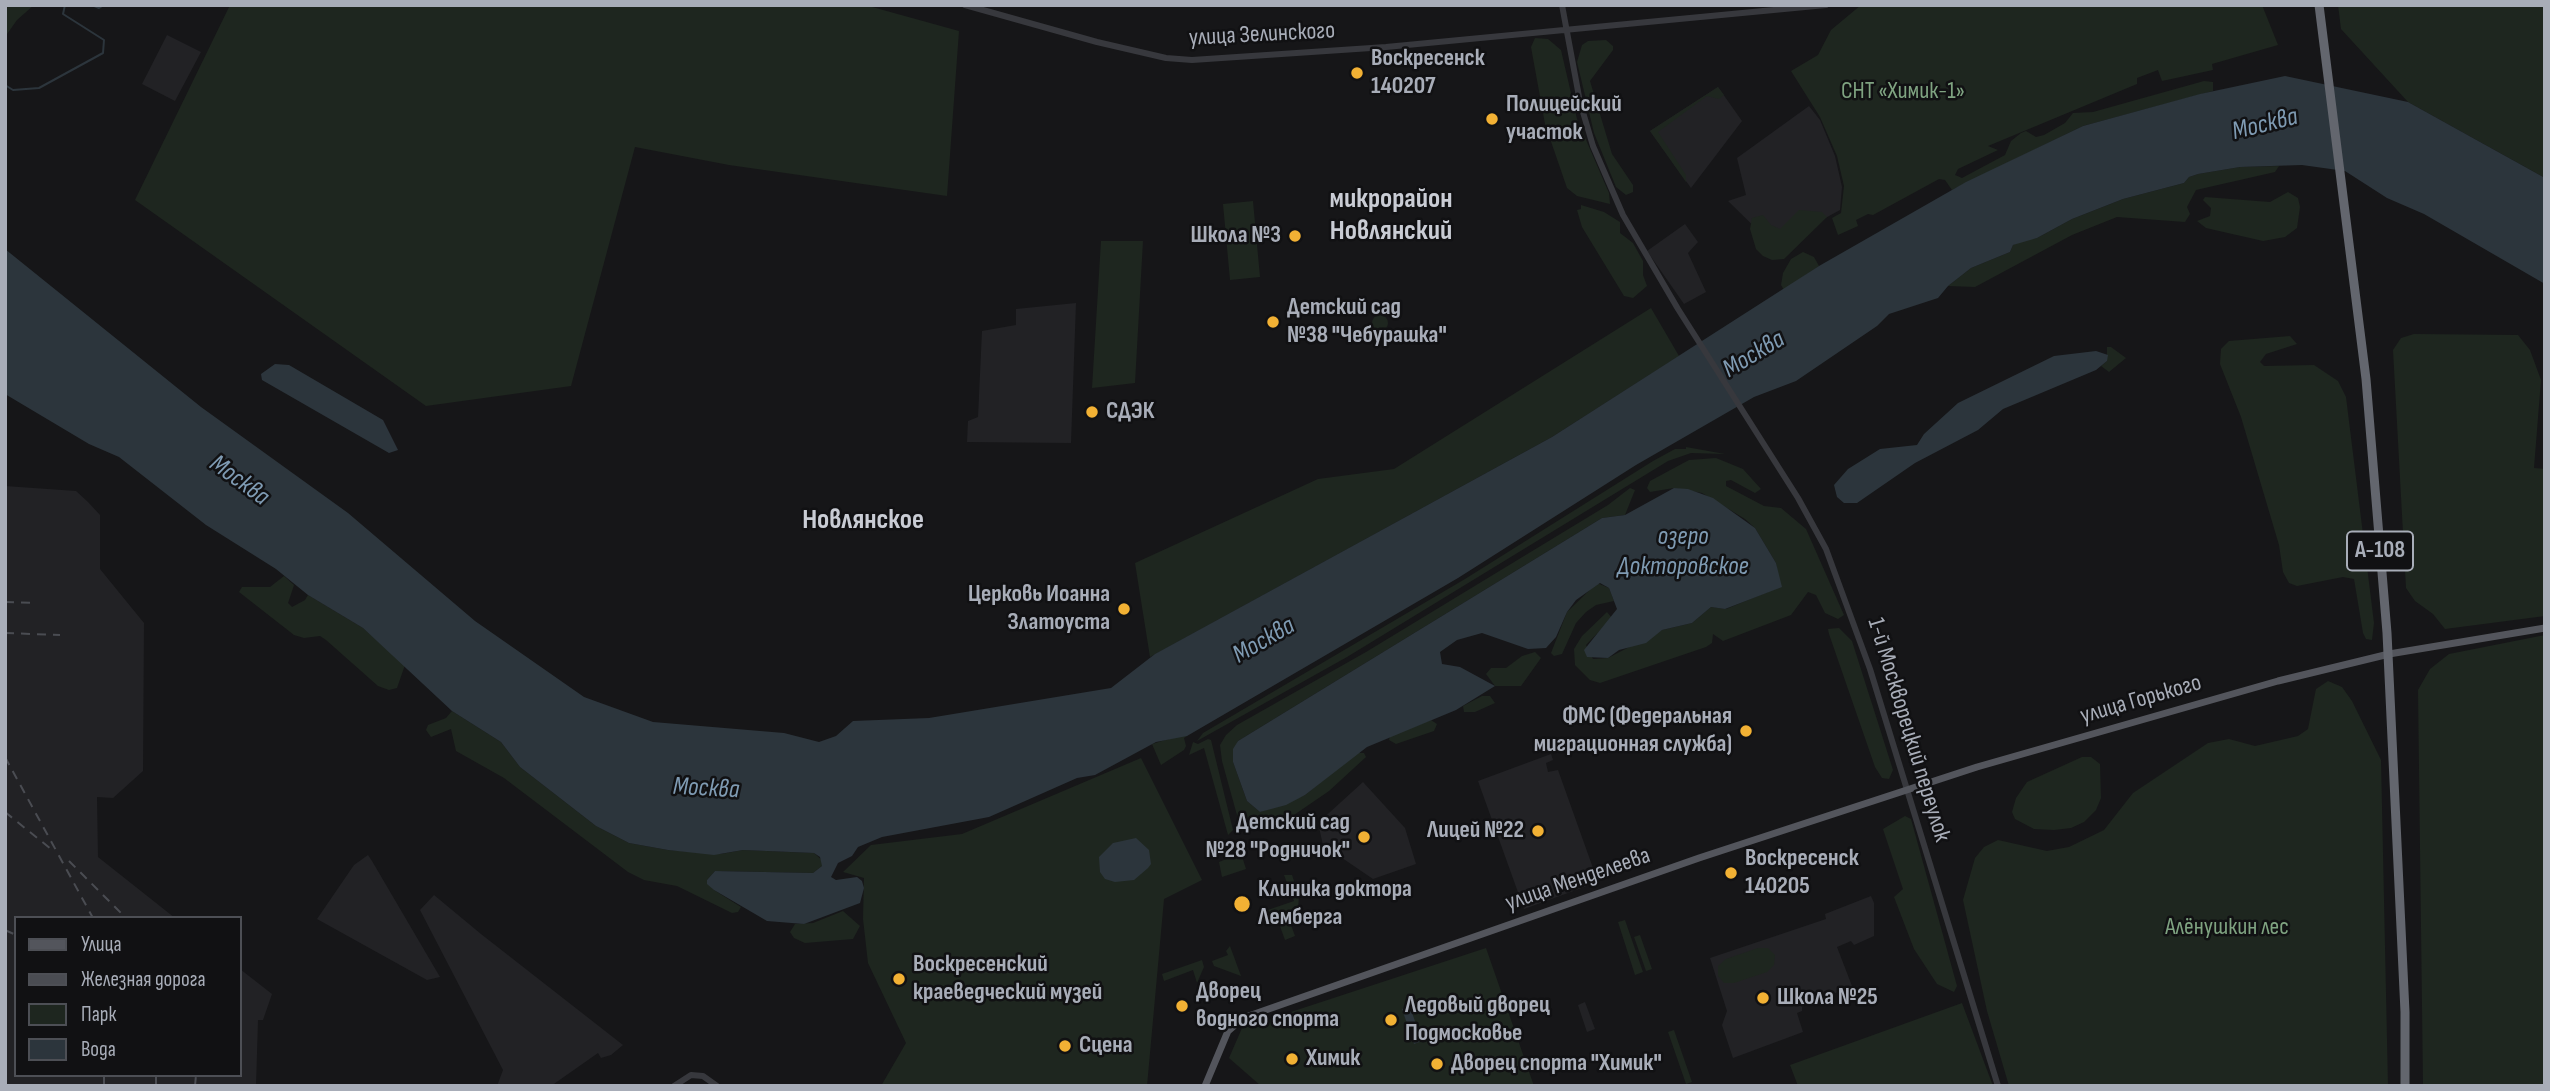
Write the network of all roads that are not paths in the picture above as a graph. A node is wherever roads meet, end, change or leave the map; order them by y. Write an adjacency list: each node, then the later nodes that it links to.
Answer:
1 (965, 5): 5 (street, улица Зелинского)
2 (1562, 5): 5 (street, 1-й Москворецкий переулок)
3 (1826, 5): 5 (street, улица Зелинского)
4 (2319, 9): 7 (highway, А-108)
5 (1566, 29): 8 (street, 1-й Москворецкий переулок)
6 (2545, 628): 7 (main road, улица Горького)
7 (2389, 654): 8 (main road, улица Горького); 13 (highway, А-108)
8 (1906, 789): 11 (main road, улица Менделеева); 12 (street, 1-й Москворецкий переулок)
9 (674, 1086): 10 (street)
10 (717, 1086)
11 (1205, 1086)
12 (1998, 1086)
13 (2405, 1086)

